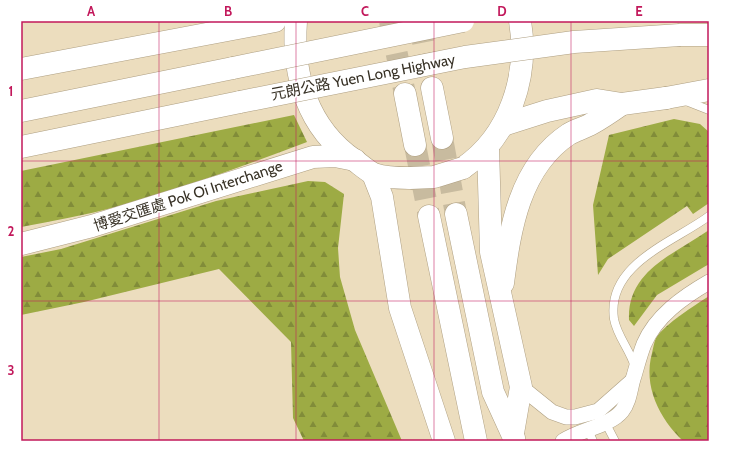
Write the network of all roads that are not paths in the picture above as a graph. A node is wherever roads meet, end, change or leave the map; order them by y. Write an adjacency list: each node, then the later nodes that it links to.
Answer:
1 (275, 21): 6 (main road)
2 (296, 21): 19 (main road, 博愛交匯處 Pok Oi Interchange)
3 (463, 21): 13 (main road, bridge)
4 (520, 21): 14 (main road)
5 (709, 35): 17 (main road, 元朗公路 Yuen Long Highway, bridge)
6 (21, 69)
7 (432, 88): 15 (main road)
8 (709, 90): 10 (main road)
9 (405, 94): 16 (main road)
10 (666, 98): 11 (main road); 12 (lane)
11 (622, 104): 14 (main road); 26 (main road)
12 (709, 110)
13 (21, 111)
14 (503, 125): 18 (main road)
15 (442, 138)
16 (415, 145)
17 (21, 147)
18 (488, 147): 20 (main road, bridge); 26 (main road)
19 (355, 160): 20 (main road, 博愛交匯處 Pok Oi Interchange); 24 (main road, 博愛交匯處 Pok Oi Interchange)
20 (373, 174): 33 (main road)
21 (456, 214): 32 (main road)
22 (429, 216): 34 (main road)
23 (709, 216): 27 (lane)
24 (21, 244)
25 (709, 283): 27 (street)
26 (502, 296): 28 (main road)
27 (634, 375): 30 (street)
28 (521, 387): 29 (street); 32 (main road)
29 (582, 416): 30 (street); 31 (lane)
30 (602, 416): 31 (street); 36 (lane)
31 (590, 436): 35 (street)
32 (514, 437)
33 (444, 441)
34 (476, 441)
35 (563, 441)
36 (615, 441)

